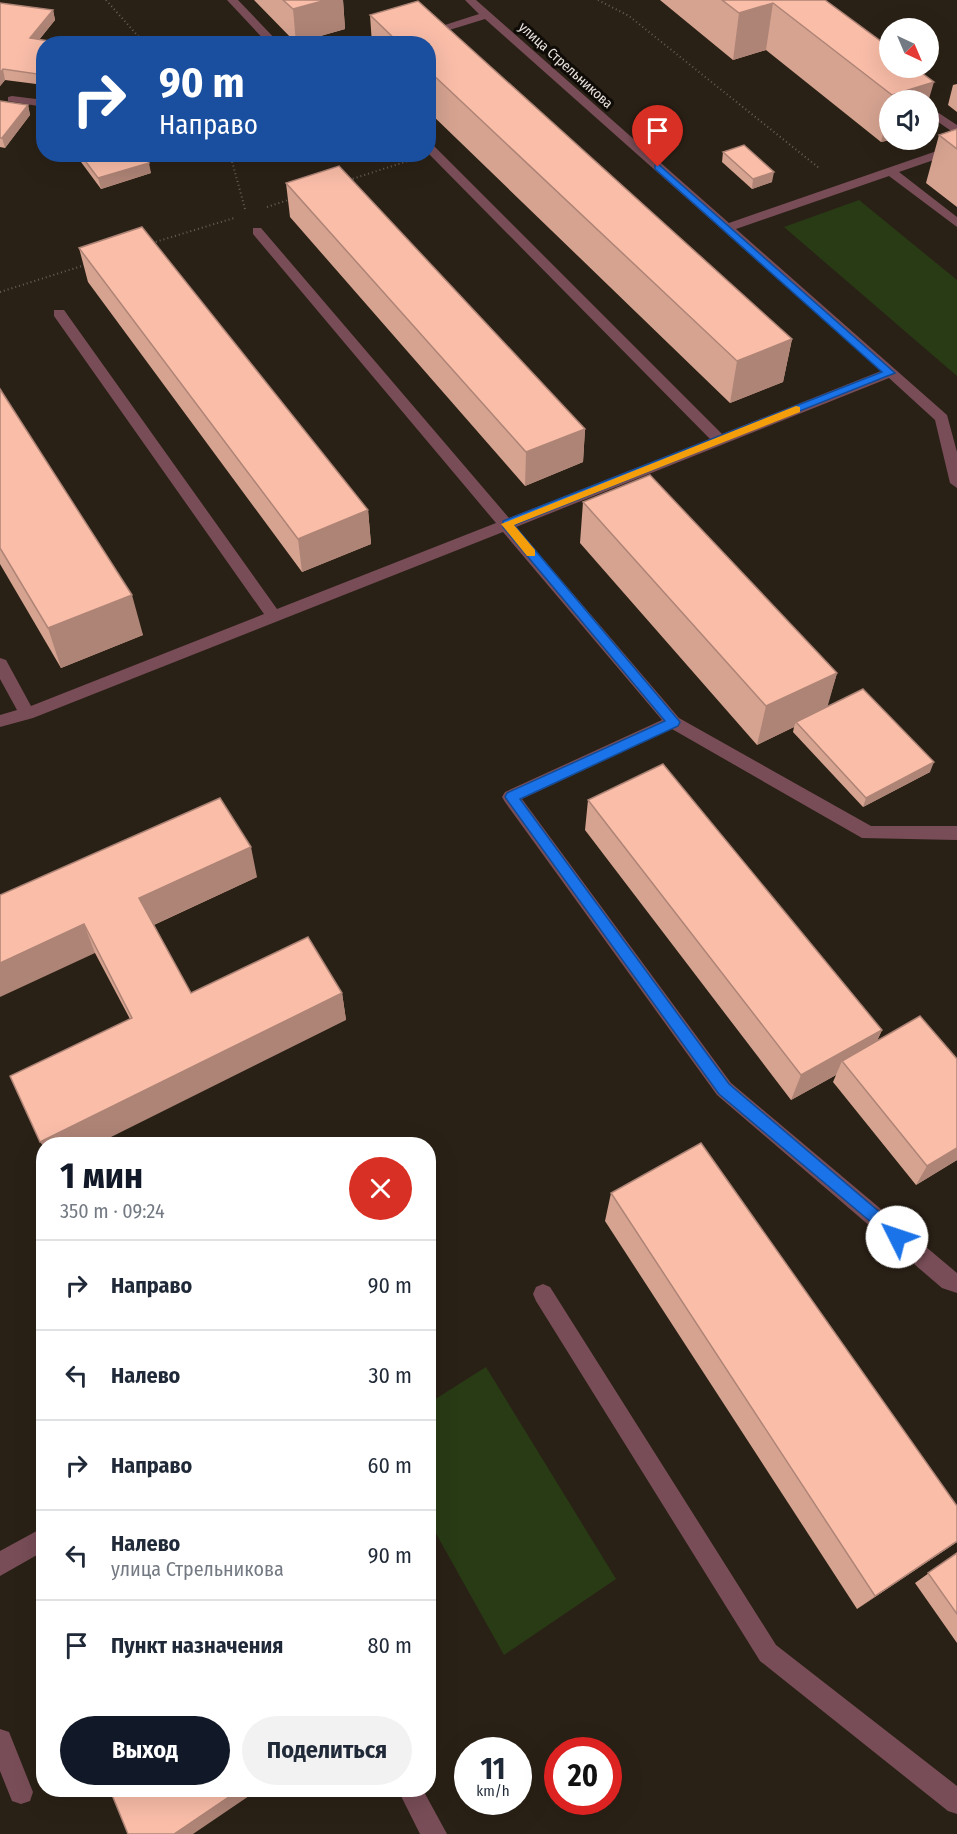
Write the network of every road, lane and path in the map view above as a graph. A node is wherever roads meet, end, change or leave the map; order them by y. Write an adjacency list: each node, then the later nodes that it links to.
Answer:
1 (106, 0): 6 (path)
2 (232, 0): 7 (street)
3 (470, 0): 5 (street, улица Стрельникова)
4 (598, 0): 19 (path)
5 (487, 15): 8 (street); 23 (street, улица Стрельникова)
6 (138, 36)
7 (267, 36)
8 (417, 36)
9 (12, 99): 10 (street)
10 (36, 103)
11 (939, 117): 12 (street)
12 (957, 131)
13 (957, 148): 17 (street)
14 (436, 155): 31 (street)
15 (232, 162): 21 (path)
16 (405, 162): 18 (path)
17 (890, 171): 19 (street); 22 (street)
18 (349, 180)
19 (843, 188): 23 (street)
20 (292, 199): 21 (path)
21 (246, 214): 24 (path); 25 (path)
22 (957, 223)
23 (726, 228): 29 (street, улица Стрельникова)
24 (256, 231): 33 (street)
25 (151, 243)
26 (98, 260): 27 (path)
27 (0, 292)
28 (59, 313): 34 (street)
29 (890, 373): 30 (street, улица Стрельникова); 31 (street)
30 (950, 417): 32 (street, улица Стрельникова)
31 (720, 440): 33 (street)
32 (957, 483)
33 (507, 524): 34 (street); 38 (street)
34 (274, 617): 36 (street)
35 (0, 664): 36 (street)
36 (27, 714): 37 (street)
37 (0, 721)
38 (674, 722): 39 (street); 40 (street)
39 (957, 833)
40 (957, 1283)
41 (543, 1294): 47 (street)
42 (36, 1543): 43 (street)
43 (0, 1564)
44 (0, 1741): 45 (street)
45 (21, 1792)
46 (414, 1797): 48 (street)
47 (957, 1802)
48 (434, 1834)

